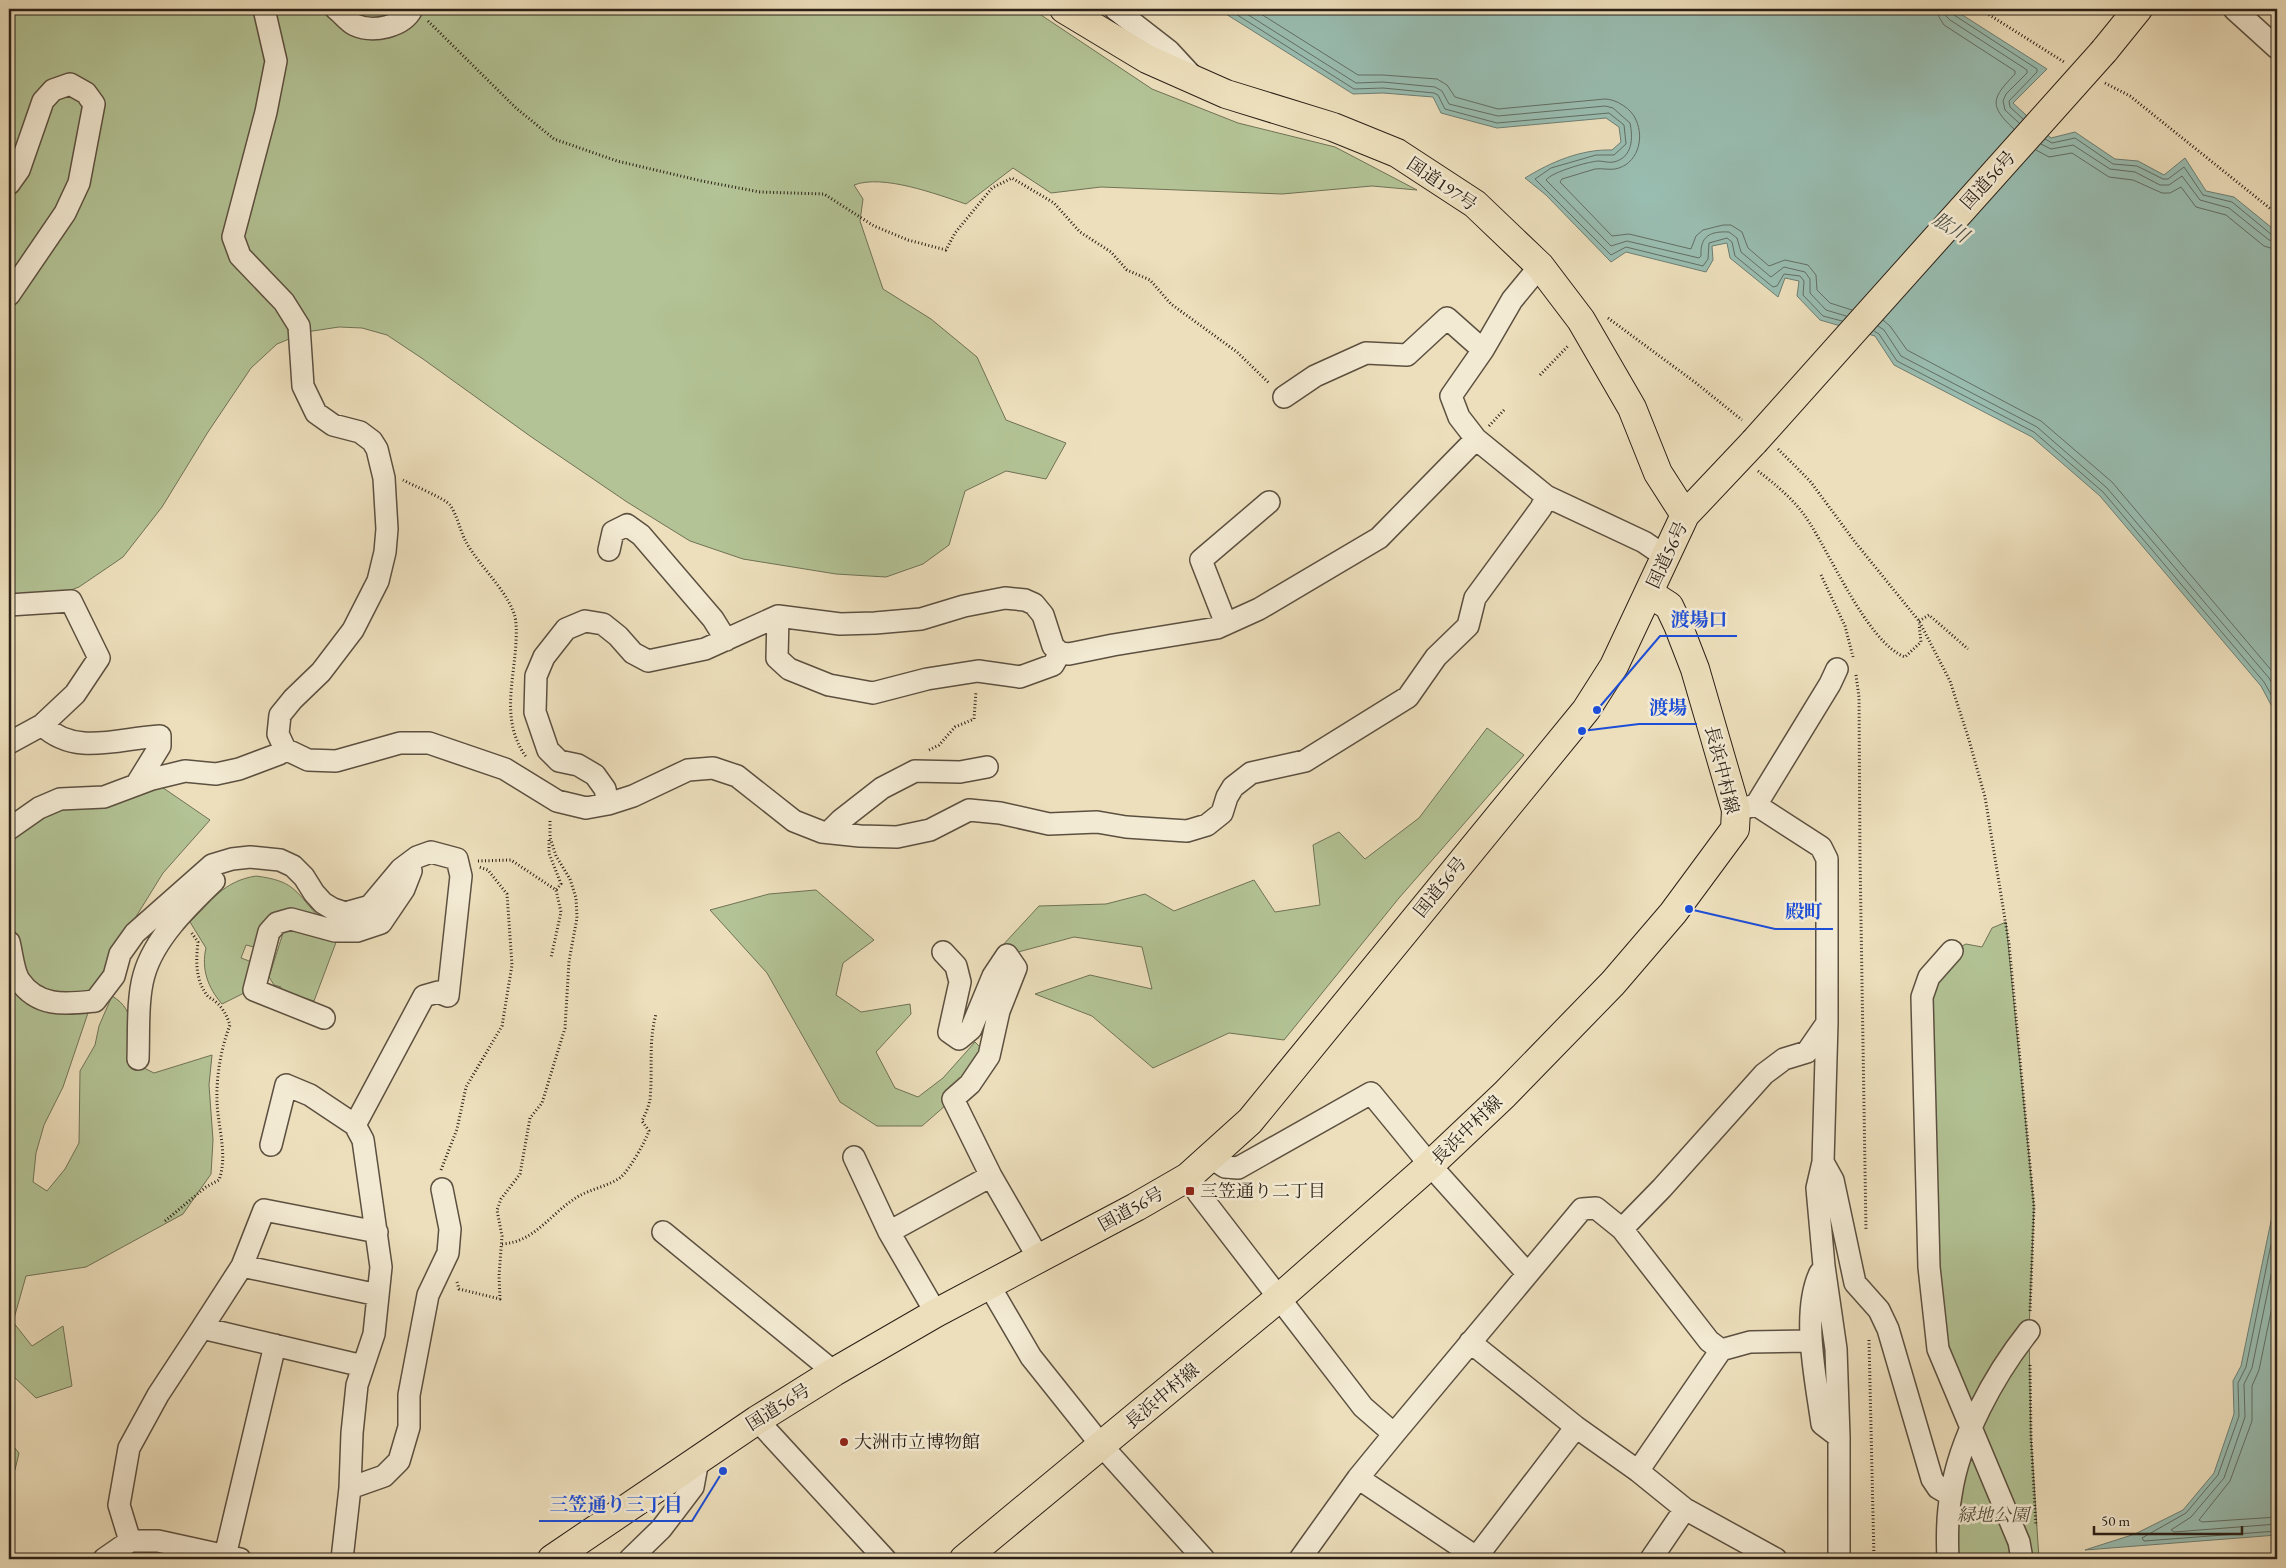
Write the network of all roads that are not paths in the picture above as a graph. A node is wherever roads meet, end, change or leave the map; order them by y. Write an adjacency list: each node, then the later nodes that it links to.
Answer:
1 (264, 9): 30 (street)
2 (336, 9): 7 (street)
3 (1064, 9): 9 (main road, 国道197号)
4 (1115, 9): 9 (street)
5 (2138, 9): 18 (main road, 国道56号, bridge)
6 (2234, 9): 8 (street)
7 (418, 12)
8 (2277, 48)
9 (1197, 81): 11 (main road, 国道197号)
10 (9, 184): 12 (street)
11 (1540, 266): 13 (street); 18 (main road, 国道197号)
12 (9, 295)
13 (1482, 350): 14 (street); 15 (street)
14 (1284, 396)
15 (1476, 439): 16 (street); 24 (street)
16 (1546, 496): 20 (street); 36 (street)
17 (1269, 502): 24 (street)
18 (1685, 515): 20 (main road, 国道56号)
19 (609, 550): 25 (street)
20 (1666, 557): 21 (main road, 国道56号)
21 (1649, 593): 34 (main road, 長浜中村線); 48 (main road, 国道56号)
22 (9, 605): 28 (street)
23 (778, 616): 25 (street); 26 (street); 26 (street)
24 (1226, 624): 26 (street)
25 (726, 640): 33 (street)
26 (1060, 653)
27 (1849, 667): 34 (street)
28 (42, 725): 29 (street); 32 (street)
29 (9, 743)
30 (285, 749): 32 (street); 33 (street)
31 (988, 767): 36 (street)
32 (136, 785): 35 (street)
33 (608, 804): 36 (street)
34 (1746, 808): 43 (street); 50 (main road, 長浜中村線)
35 (9, 829)
36 (830, 832)
37 (417, 856): 38 (street); 42 (street); 45 (street)
38 (280, 860): 39 (street); 44 (street)
39 (9, 942)
40 (1952, 951): 76 (street)
41 (943, 952): 51 (street)
42 (324, 1018)
43 (1827, 1024): 49 (street); 54 (street)
44 (138, 1059)
45 (355, 1125): 46 (street); 55 (street)
46 (271, 1145)
47 (854, 1157): 57 (street)
48 (1211, 1158): 50 (street); 52 (main road, 国道56号)
49 (1823, 1162): 60 (street); 84 (street)
50 (1430, 1165): 61 (street); 64 (main road, 長浜中村線)
51 (991, 1176): 57 (street); 58 (street)
52 (1188, 1178): 58 (main road, 国道56号); 64 (street)
53 (442, 1189): 83 (street)
54 (1622, 1229): 61 (street); 71 (street)
55 (376, 1232): 59 (street); 63 (street)
56 (663, 1232): 73 (street)
57 (889, 1232): 65 (street)
58 (1039, 1259): 62 (main road, 国道56号)
59 (242, 1266): 63 (street); 66 (street)
60 (1824, 1266): 68 (street); 78 (street)
61 (1527, 1273): 69 (street)
62 (990, 1285): 65 (main road, 国道56号); 79 (street)
63 (378, 1295): 72 (street)
64 (1278, 1298): 77 (street); 79 (main road, 長浜中村線)
65 (936, 1313): 73 (main road, 国道56号)
66 (202, 1328): 70 (street); 86 (street)
67 (2029, 1331): 76 (street)
68 (1810, 1341): 71 (street); 78 (street)
69 (1470, 1342): 75 (street); 77 (street)
70 (275, 1345): 72 (street); 88 (street)
71 (1722, 1350): 81 (street)
72 (364, 1366): 83 (street)
73 (834, 1372): 74 (main road, 国道56号)
74 (757, 1420): 80 (main road, 国道56号); 93 (street)
75 (1576, 1427): 81 (street); 97 (street)
76 (1971, 1431): 84 (street); 102 (street)
77 (1394, 1434): 82 (street)
78 (1838, 1437): 100 (street)
79 (1102, 1446): 94 (main road, 長浜中村線); 95 (street)
80 (698, 1460): 91 (main road, 国道56号); 92 (street)
81 (1638, 1471): 85 (street)
82 (1358, 1478): 96 (street); 97 (street)
83 (350, 1488): 90 (street)
84 (1950, 1495): 101 (street)
85 (1685, 1509): 87 (street); 98 (street)
86 (130, 1541): 88 (street); 89 (street)
87 (1741, 1551): 99 (street)
88 (232, 1558)
89 (104, 1559)
90 (342, 1559)
91 (552, 1559)
92 (630, 1559)
93 (885, 1559)
94 (964, 1559)
95 (1204, 1559)
96 (1300, 1559)
97 (1477, 1559)
98 (1651, 1559)
99 (1776, 1559)
100 (1839, 1559)
101 (1948, 1559)
102 (2022, 1559)

